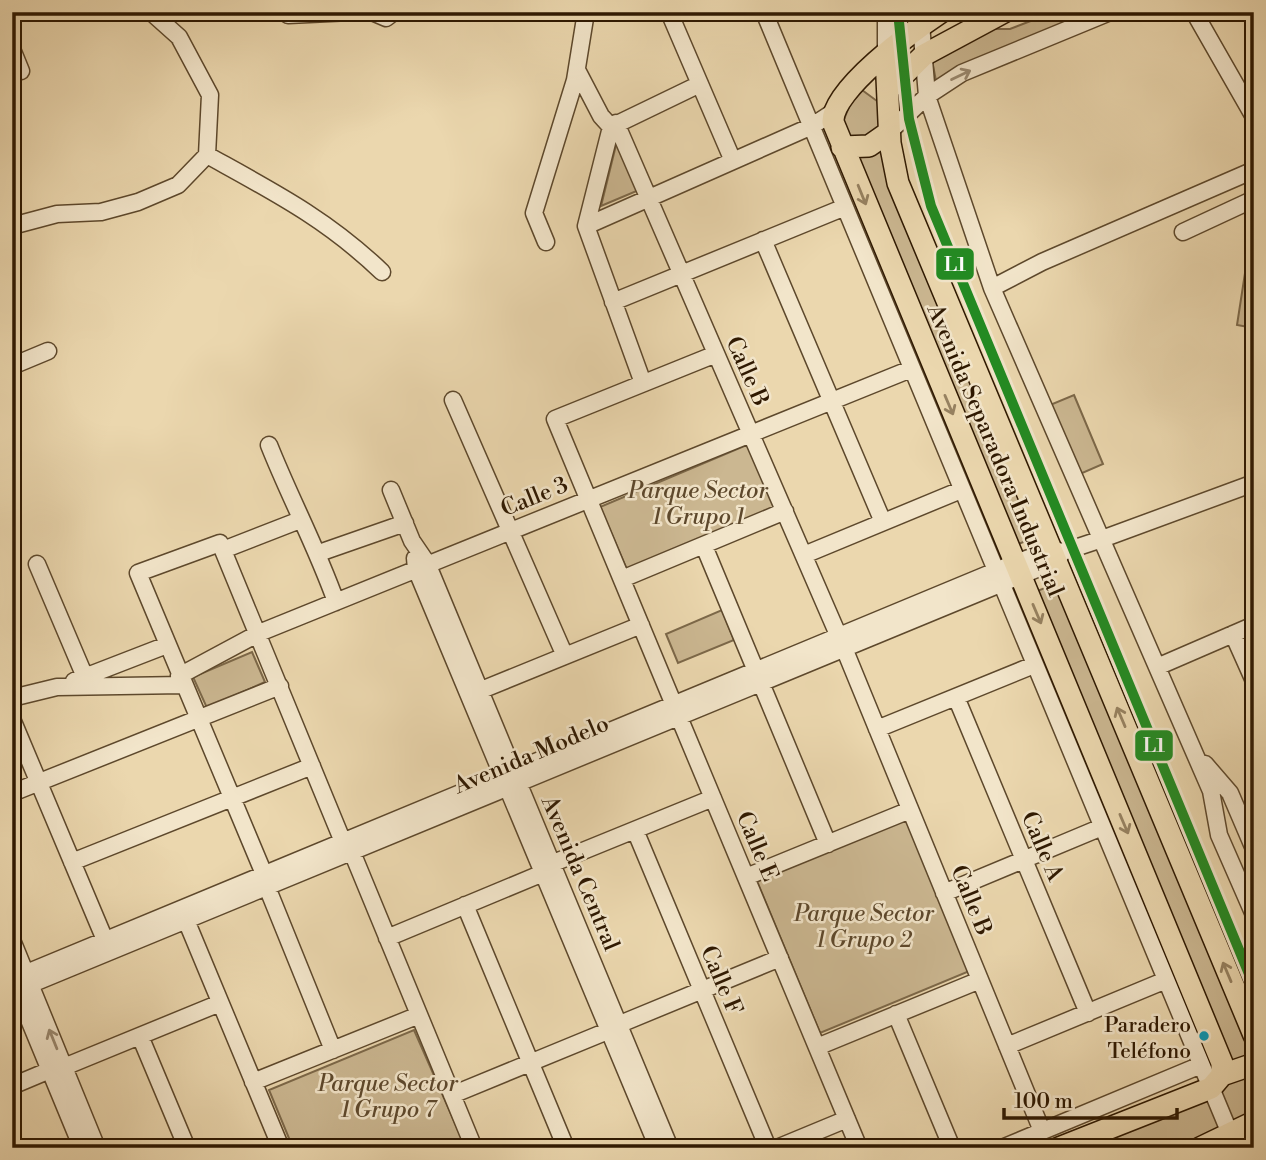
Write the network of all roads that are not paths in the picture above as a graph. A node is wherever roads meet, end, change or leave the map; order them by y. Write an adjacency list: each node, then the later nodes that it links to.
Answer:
1 (151, 12): 30 (street)
2 (351, 12): 13 (street)
3 (372, 12): 12 (street)
4 (586, 12): 18 (street)
5 (669, 12): 21 (street)
6 (764, 12): 27 (street, Avenida Separadora Industrial)
7 (886, 12): 17 (street)
8 (941, 12): 14 (main road)
9 (1004, 12): 16 (main road)
10 (1110, 12): 22 (street, one-way to 10)
11 (1194, 12): 25 (street)
12 (393, 14)
13 (288, 15)
14 (920, 19): 16 (street); 17 (main road)
15 (12, 48): 19 (street)
16 (924, 55): 22 (street); 23 (main road)
17 (886, 56): 20 (main road); 23 (main road, Avenida Separadora Industrial)
18 (577, 70): 26 (street, Calle B); 40 (street)
19 (12, 73)
20 (855, 82): 23 (main road); 24 (main road)
21 (700, 84): 26 (street); 31 (street)
22 (927, 96): 28 (street); 43 (street)
23 (888, 100): 28 (main road, Avenida Separadora Industrial)
24 (832, 113): 27 (street); 29 (main road, Avenida Separadora Industrial)
25 (1254, 117)
26 (613, 125): 33 (street, Calle B); 37 (street)
27 (812, 126): 31 (street); 35 (street, Avenida Separadora Industrial)
28 (889, 132): 29 (main road); 68 (main road, Avenida Separadora Industrial)
29 (842, 147): 71 (main road, Avenida Separadora Industrial, one-way to 71)
30 (206, 155): 36 (street); 41 (street)
31 (733, 161): 33 (street)
32 (1254, 170): 43 (street)
33 (649, 198): 37 (street); 42 (street, Calle B)
34 (1254, 199): 38 (street)
35 (845, 207): 39 (street); 48 (street, Avenida Separadora Industrial)
36 (12, 226)
37 (586, 226): 44 (street)
38 (1183, 232)
39 (763, 240): 42 (street); 51 (street)
40 (546, 242)
41 (382, 272)
42 (681, 274): 44 (street); 46 (street, Calle B)
43 (992, 288): 63 (street)
44 (613, 302): 49 (street)
45 (48, 351): 47 (street)
46 (716, 354): 49 (street); 52 (street, Calle B)
47 (12, 366)
48 (911, 369): 51 (street, Calle 3); 56 (street, Avenida Separadora Industrial)
49 (643, 383): 57 (street, Calle E)
50 (453, 400): 62 (street)
51 (831, 401): 52 (street, Calle 3); 60 (street)
52 (751, 433): 57 (street, Calle 3); 58 (street, Calle B)
53 (269, 445): 59 (street)
54 (1254, 483): 63 (street, Avenida Modelo)
55 (391, 490): 61 (street, Avenida Central)
56 (961, 491): 60 (street); 72 (street, Avenida Separadora Industrial)
57 (588, 498): 62 (street, Calle 3); 73 (street, Calle E)
58 (785, 511): 64 (street); 67 (street, Calle B)
59 (300, 520): 65 (street); 66 (street)
60 (883, 522): 67 (street)
61 (405, 523): 66 (street); 70 (street, Avenida Central)
62 (512, 529): 70 (street, Calle 3); 81 (street)
63 (1102, 539): 68 (street, Avenida Modelo); 83 (street)
64 (704, 546): 73 (street); 85 (street)
65 (223, 550): 77 (street); 80 (street)
66 (319, 554): 74 (street)
67 (804, 555): 79 (street, Calle B)
68 (1057, 555): 71 (street, Avenida Modelo); 133 (main road, Avenida Separadora Industrial, one-way to 68)
69 (37, 564): 84 (street)
70 (422, 566): 74 (street, Calle 3); 90 (street, Avenida Central); 99 (street, Avenida Central)
71 (1018, 569): 72 (street, Avenida Modelo); 143 (main road, Avenida Separadora Industrial, one-way to 143)
72 (997, 578): 79 (street, Avenida Modelo); 82 (street, Avenida Separadora Industrial)
73 (622, 579): 75 (street, Calle E)
74 (336, 601): 77 (street, Calle 3)
75 (641, 625): 81 (street); 93 (street, Calle E)
76 (1254, 625): 78 (street)
77 (259, 633): 86 (street, Calle 3); 88 (street)
78 (1233, 634): 83 (street); 87 (street)
79 (842, 643): 85 (street, Avenida Modelo); 96 (street, Calle B)
80 (167, 645): 84 (street); 86 (street)
81 (565, 656): 90 (street)
82 (1034, 665): 91 (street); 106 (street, Avenida Separadora Industrial)
83 (1157, 667): 97 (street)
84 (85, 677): 89 (street)
85 (758, 677): 93 (street, Avenida Modelo); 108 (street)
86 (181, 680): 89 (street); 95 (street)
87 (1254, 681)
88 (280, 686): 95 (street); 98 (street)
89 (57, 687): 92 (street)
90 (479, 691): 99 (street, Avenida Central)
91 (956, 697): 96 (street); 111 (street, Calle A)
92 (12, 698)
93 (676, 711): 99 (street, Avenida Modelo); 103 (street, Calle E)
94 (12, 719): 100 (street)
95 (199, 719): 100 (street); 102 (street)
96 (877, 729): 104 (street, Calle B)
97 (1194, 751): 105 (street); 118 (street)
98 (312, 766): 102 (street); 109 (street)
99 (511, 781): 109 (street, Avenida Modelo); 113 (street, Avenida Central)
100 (39, 783): 101 (street); 112 (street)
101 (12, 793)
102 (233, 797): 112 (street); 115 (street)
103 (713, 798): 107 (street); 114 (street, Calle E)
104 (910, 810): 108 (street); 116 (street, Calle B)
105 (1248, 821): 110 (street)
106 (1102, 827): 111 (street); 125 (street, Avenida Separadora Industrial)
107 (635, 830): 113 (street); 127 (street, Calle F)
108 (828, 844): 114 (street)
109 (347, 847): 115 (street, Avenida Modelo); 120 (street)
110 (1254, 849)
111 (1024, 860): 116 (street); 129 (street, Calle A)
112 (72, 862): 122 (street)
113 (547, 868): 117 (street); 132 (street, Avenida Central)
114 (746, 877): 123 (street, Calle E)
115 (266, 881): 119 (street, Avenida Modelo); 122 (street, Avenida Modelo); 137 (street)
116 (944, 892): 124 (street, Calle B)
117 (465, 905): 120 (street); 138 (street)
118 (1254, 915)
119 (186, 920): 126 (street, Avenida Modelo); 128 (street)
120 (387, 938): 131 (street)
121 (12, 940): 126 (street)
122 (104, 940): 126 (street, Avenida Modelo)
123 (780, 958): 127 (street); 136 (street, Calle E)
124 (980, 979): 130 (street); 135 (street, Calle B)
125 (1166, 980): 129 (street); 140 (street, Avenida Separadora Industrial)
126 (18, 983): 141 (street)
127 (702, 990): 132 (street); 158 (street, Calle F)
128 (220, 1003): 134 (street); 142 (street)
129 (1088, 1013): 135 (street)
130 (896, 1014): 136 (street); 161 (street)
131 (419, 1015): 137 (street); 145 (street)
132 (615, 1027): 138 (street); 156 (street, Avenida Central); 157 (street, Avenida Central)
133 (1254, 1035)
134 (140, 1036): 141 (street); 152 (street)
135 (1007, 1046): 148 (street, Calle B)
136 (817, 1047): 146 (street, Calle E)
137 (333, 1050): 142 (street)
138 (531, 1063): 145 (street); 155 (street)
139 (1254, 1064): 143 (main road)
140 (1201, 1065): 143 (street, Avenida Separadora Industrial); 148 (street)
141 (57, 1069): 144 (street); 150 (street); 151 (street)
142 (253, 1082): 153 (street)
143 (1216, 1082): 149 (street, Avenida Separadora Industrial); 163 (main road)
144 (12, 1086)
145 (452, 1095): 154 (street)
146 (847, 1119): 159 (street); 160 (street, Calle E)
147 (1254, 1122): 149 (main road)
148 (1042, 1131): 162 (street)
149 (1233, 1142): 164 (main road)
150 (82, 1148)
151 (97, 1148)
152 (187, 1148)
153 (281, 1148)
154 (474, 1148)
155 (566, 1148)
156 (658, 1148)
157 (670, 1148)
158 (768, 1148)
159 (776, 1148)
160 (859, 1148)
161 (952, 1148)
162 (1002, 1148)
163 (1059, 1148)
164 (1200, 1148)

